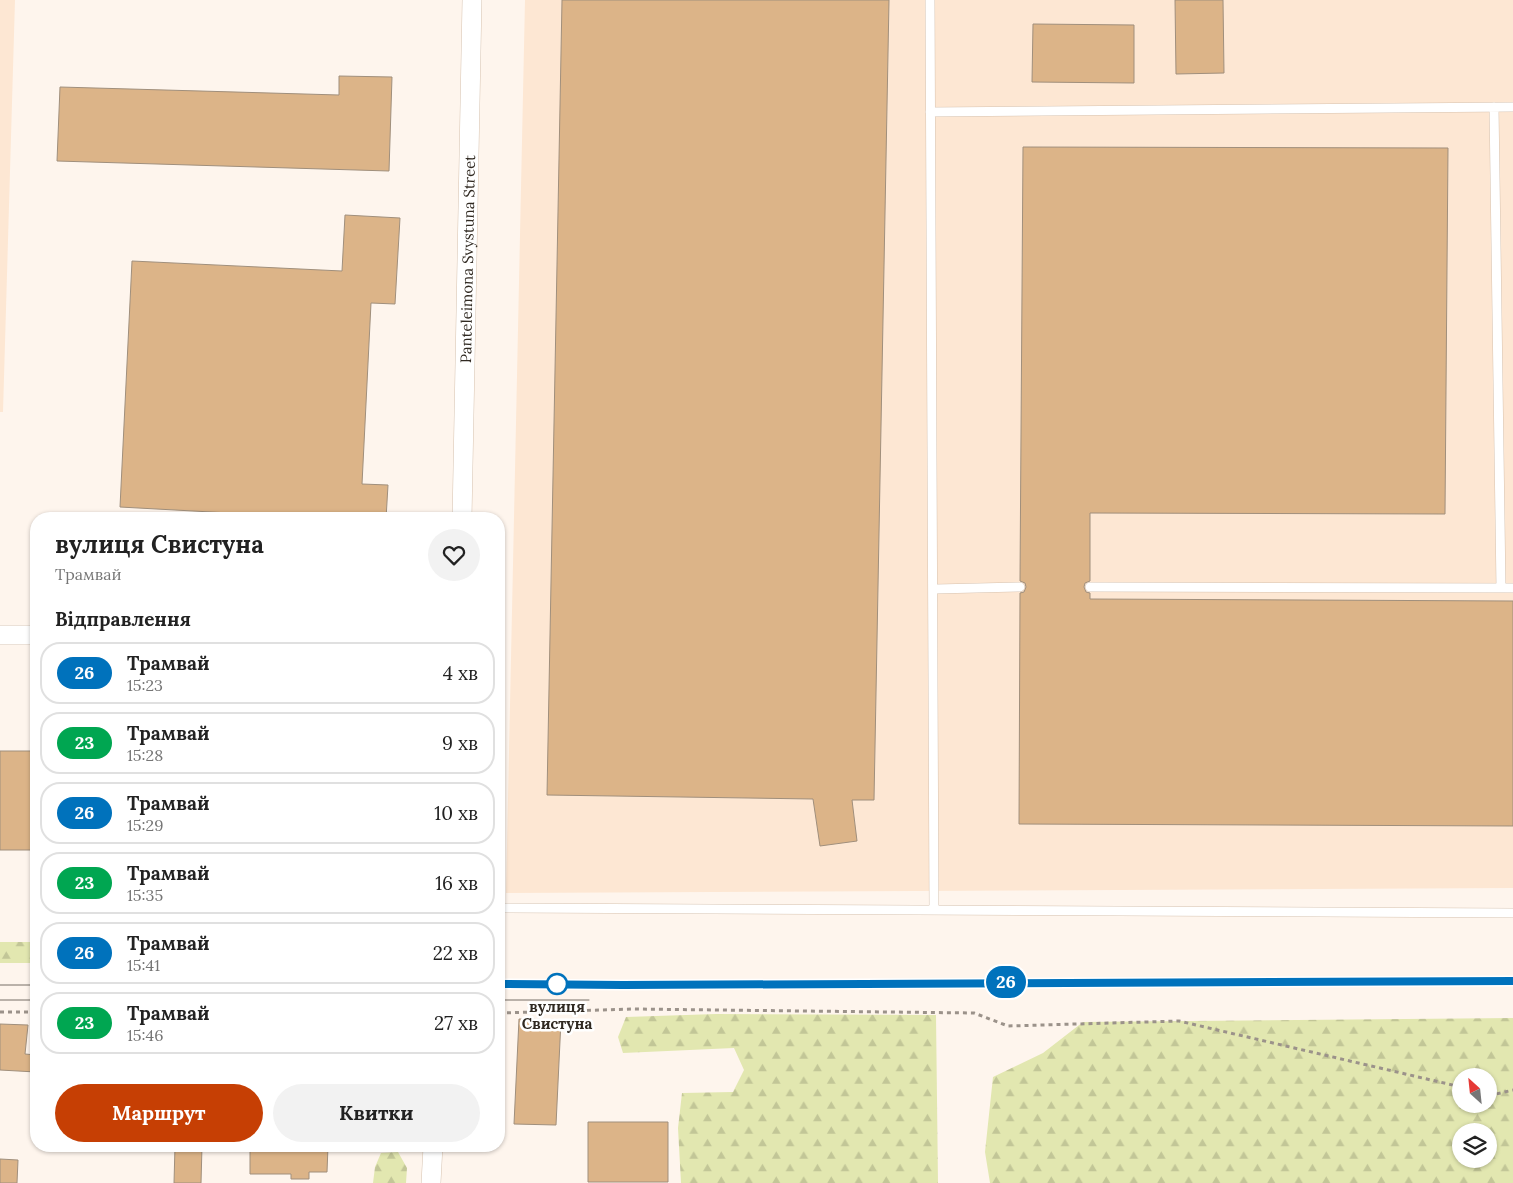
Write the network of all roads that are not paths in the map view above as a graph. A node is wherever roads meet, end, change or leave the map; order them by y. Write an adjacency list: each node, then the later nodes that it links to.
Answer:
1 (472, 0): 6 (street, Panteleimona Svystuna Street)
2 (930, 0): 5 (lane)
3 (1494, 107): 4 (lane); 5 (lane); 9 (lane)
4 (1513, 107)
5 (930, 112): 15 (lane)
6 (462, 512)
7 (1020, 587): 11 (lane)
8 (1090, 587): 9 (lane)
9 (1501, 588): 10 (lane)
10 (1513, 588)
11 (936, 589)
12 (0, 635): 13 (street)
13 (30, 635)
14 (505, 908): 15 (lane)
15 (934, 910): 16 (lane)
16 (1513, 913)
17 (433, 1152): 18 (street)
18 (431, 1183)

